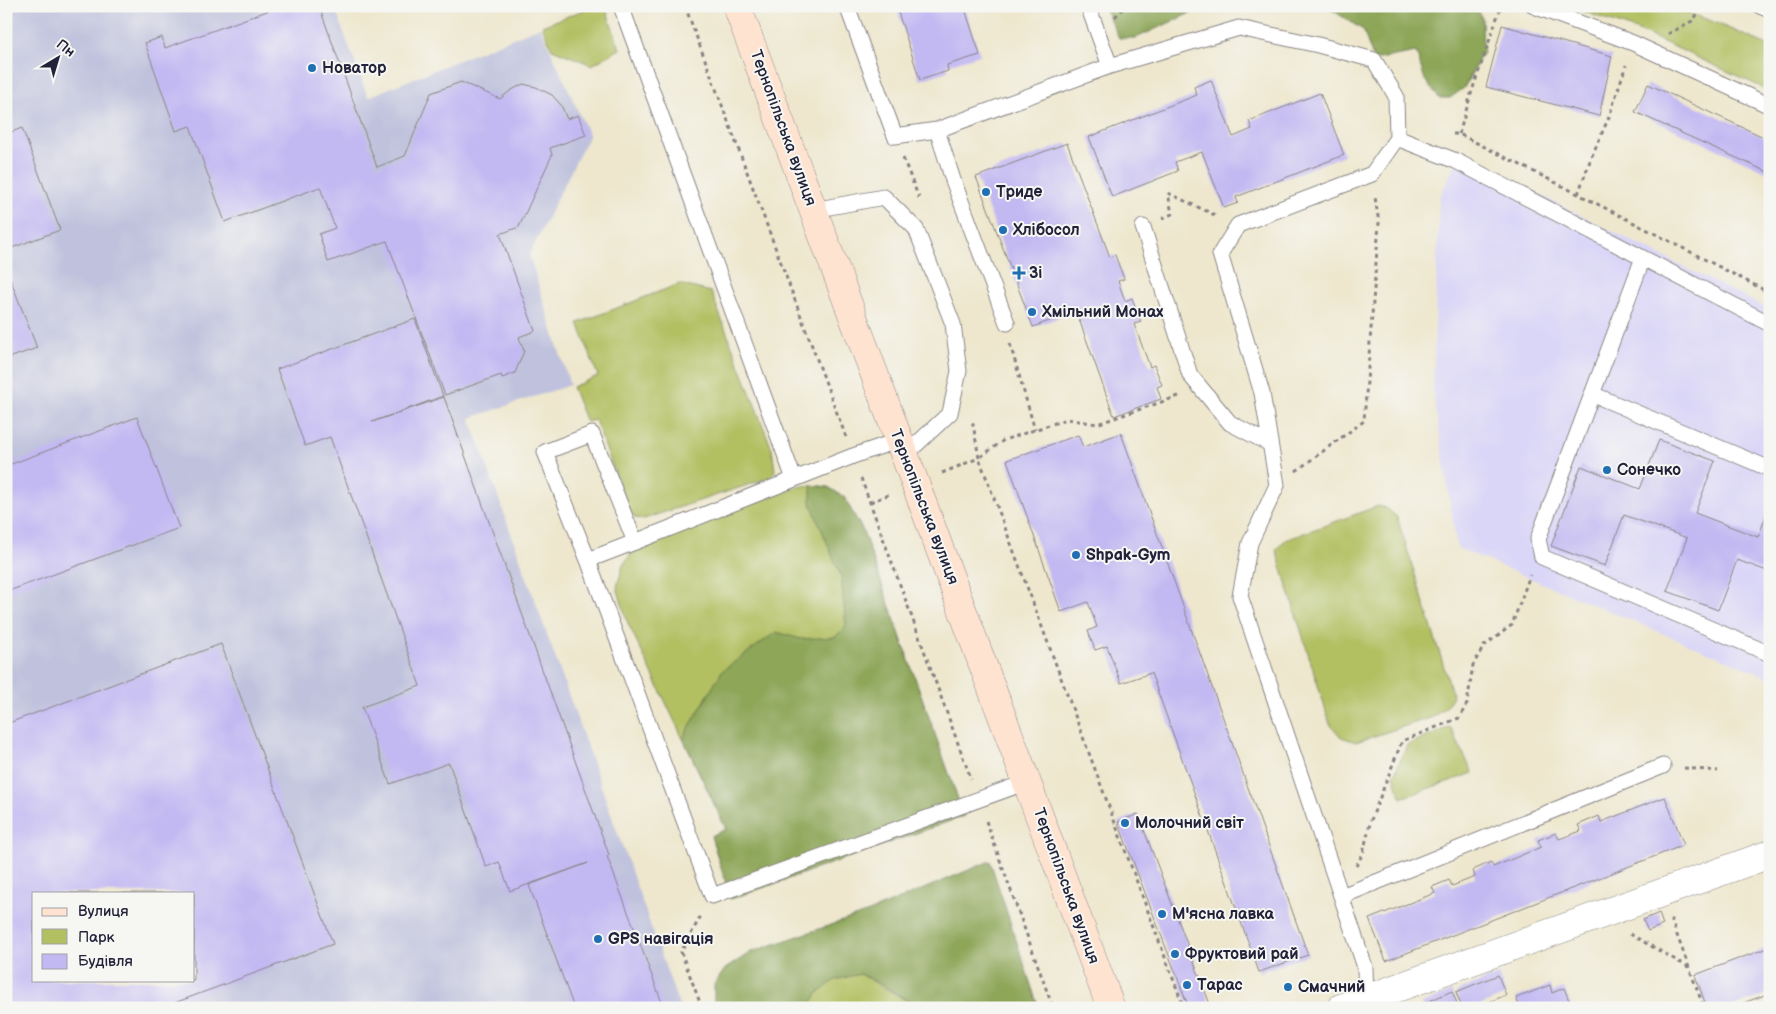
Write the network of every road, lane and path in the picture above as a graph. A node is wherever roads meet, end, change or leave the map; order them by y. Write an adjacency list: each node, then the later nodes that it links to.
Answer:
1 (621, 6): 37 (lane)
2 (685, 6): 34 (path)
3 (737, 6): 20 (main road, Тернопільська вулиця)
4 (847, 6): 14 (lane)
5 (1088, 6): 12 (lane)
6 (1501, 6): 15 (path)
7 (1534, 6): 11 (lane)
8 (1700, 6): 11 (path)
9 (1760, 6): 10 (lane)
10 (1770, 10)
11 (1638, 45): 13 (lane); 19 (path)
12 (1110, 66): 14 (lane); 16 (lane)
13 (1770, 106)
14 (937, 130): 26 (lane)
15 (1459, 134): 17 (path); 19 (path)
16 (1397, 138): 17 (lane); 18 (lane)
17 (1426, 150): 24 (lane)
18 (1372, 174): 22 (lane); 39 (path)
19 (1578, 194): 25 (path)
20 (813, 210): 33 (main road, Тернопільська вулиця); 33 (lane)
21 (1172, 214): 22 (path)
22 (1238, 225): 32 (lane)
23 (1143, 227): 29 (lane)
24 (1643, 258): 27 (lane); 30 (lane)
25 (1770, 293)
26 (1007, 323)
27 (1770, 324)
28 (1011, 349): 31 (path)
29 (1201, 388): 31 (path); 32 (lane)
30 (1592, 394): 36 (lane); 41 (lane)
31 (1035, 430): 35 (path)
32 (1270, 444): 39 (lane)
33 (902, 447): 34 (lane); 38 (main road, Тернопільська вулиця)
34 (853, 456): 37 (lane); 47 (path)
35 (979, 458): 38 (path); 58 (path)
36 (1770, 469)
37 (794, 479): 40 (lane)
38 (916, 484): 46 (main road, Тернопільська вулиця)
39 (1277, 485): 51 (lane)
40 (635, 542): 42 (lane); 42 (lane)
41 (1540, 548): 43 (lane); 51 (path)
42 (588, 560): 50 (lane)
43 (1770, 654)
44 (1663, 766): 45 (path); 51 (lane)
45 (1718, 771)
46 (1027, 782): 47 (lane); 57 (main road, Тернопільська вулиця)
47 (978, 799): 50 (lane); 56 (path)
48 (1770, 854): 49 (street)
49 (1662, 893): 52 (street); 53 (path)
50 (712, 896): 55 (path)
51 (1342, 896): 54 (lane)
52 (1597, 916): 53 (path); 54 (street)
53 (1689, 967): 59 (path)
54 (1359, 1005)
55 (702, 1008)
56 (1053, 1008)
57 (1111, 1008)
58 (1184, 1008)
59 (1704, 1008)

